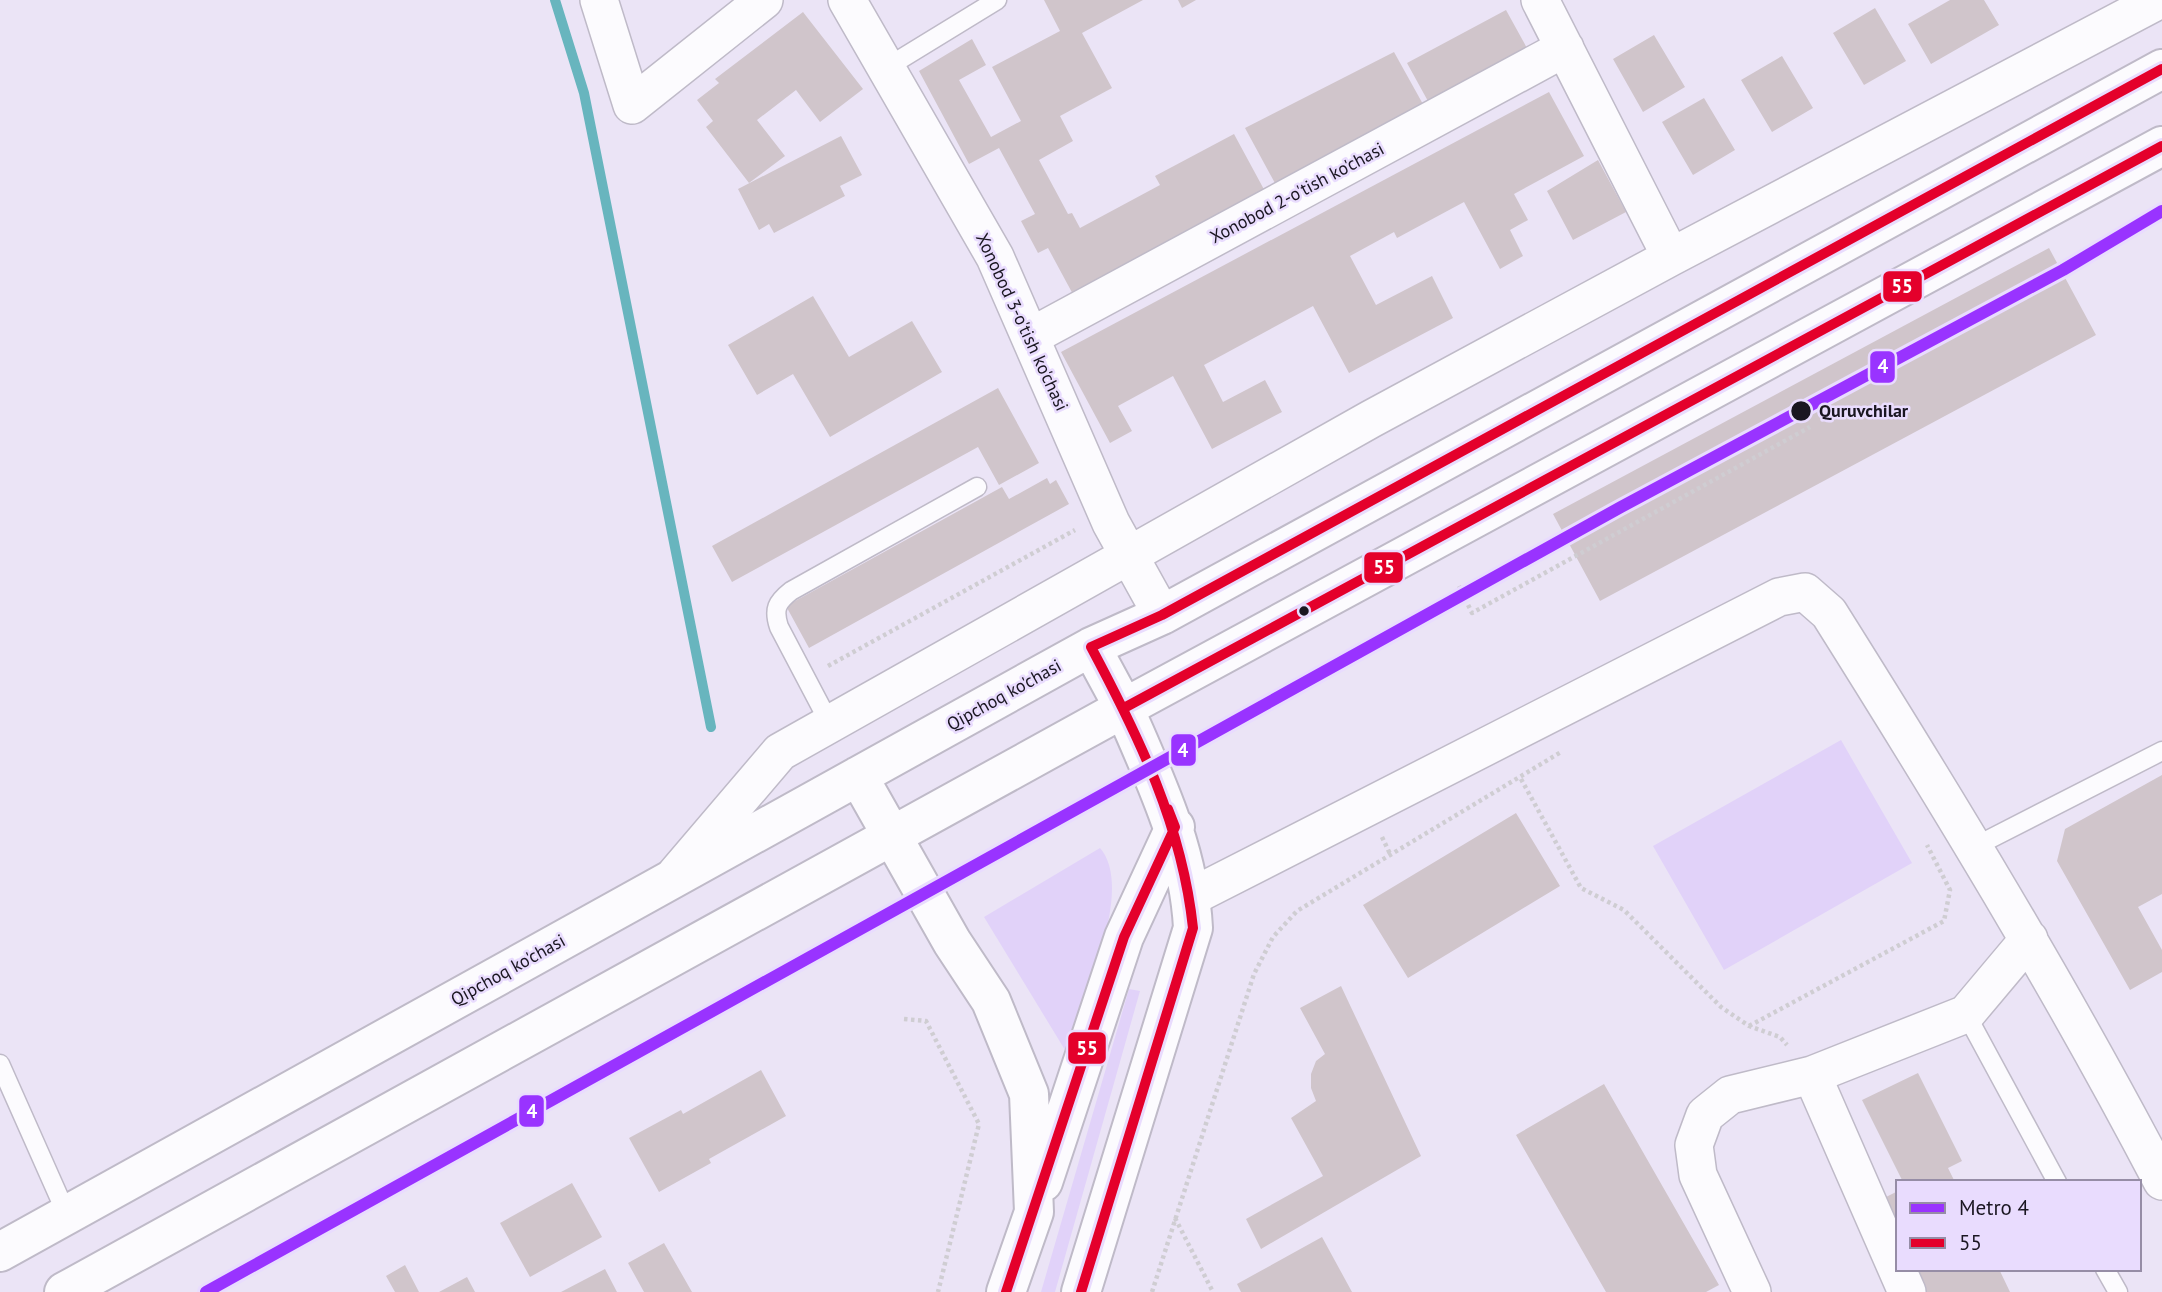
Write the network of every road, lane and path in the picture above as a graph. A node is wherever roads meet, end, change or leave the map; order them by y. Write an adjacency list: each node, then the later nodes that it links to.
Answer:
1 (599, 0): 2 (street)
2 (764, 0)
3 (847, 0): 8 (street, Xonobod 3-o'tish ko'chasi)
4 (997, 0): 8 (lane)
5 (1540, 0): 7 (street)
6 (2159, 0): 11 (street)
7 (1565, 48): 11 (street); 12 (street, Xonobod 2-o'tish ko'chasi)
8 (886, 68): 12 (street, Xonobod 3-o'tish ko'chasi)
9 (2162, 69): 17 (main road, Qipchoq ko'chasi)
10 (2162, 146): 19 (main road)
11 (1671, 257): 15 (street)
12 (1030, 337): 15 (street, Xonobod 3-o'tish ko'chasi)
13 (1810, 427): 16 (path)
14 (977, 487): 20 (lane)
15 (1127, 556): 17 (street, Xonobod 3-o'tish ko'chasi); 20 (street)
16 (1459, 586)
17 (1162, 615): 18 (main road, Qipchoq ko'chasi)
18 (1091, 647): 19 (main road); 23 (main road, Qipchoq ko'chasi)
19 (1124, 708): 25 (main road); 26 (main road)
20 (830, 724): 29 (street)
21 (1567, 749): 24 (path)
22 (2162, 751): 28 (lane)
23 (858, 776): 26 (main road); 29 (main road, Qipchoq ko'chasi)
24 (1521, 779): 34 (path); 41 (path)
25 (1175, 827): 30 (main road); 39 (main road)
26 (892, 836): 39 (main road); 46 (main road)
27 (1926, 843): 34 (path)
28 (1976, 846): 30 (street); 31 (street)
29 (672, 879): 40 (main road, Qipchoq ko'chasi)
30 (1191, 897): 49 (main road)
31 (2029, 939): 32 (street); 38 (street)
32 (1966, 1014): 36 (street); 37 (lane)
33 (904, 1019): 47 (path)
34 (1749, 1026): 36 (path)
35 (0, 1064): 40 (lane)
36 (1812, 1075): 43 (street); 52 (street)
37 (2056, 1180)
38 (2162, 1181)
39 (1034, 1212): 48 (main road)
40 (66, 1215): 42 (main road, Qipchoq ko'chasi)
41 (1175, 1217): 50 (path); 51 (path)
42 (0, 1252)
43 (1896, 1267)
44 (1898, 1271): 53 (street)
45 (2106, 1271): 54 (lane)
46 (64, 1292)
47 (938, 1292)
48 (1006, 1292)
49 (1081, 1292)
50 (1152, 1292)
51 (1212, 1292)
52 (1752, 1292)
53 (1907, 1292)
54 (2118, 1292)

